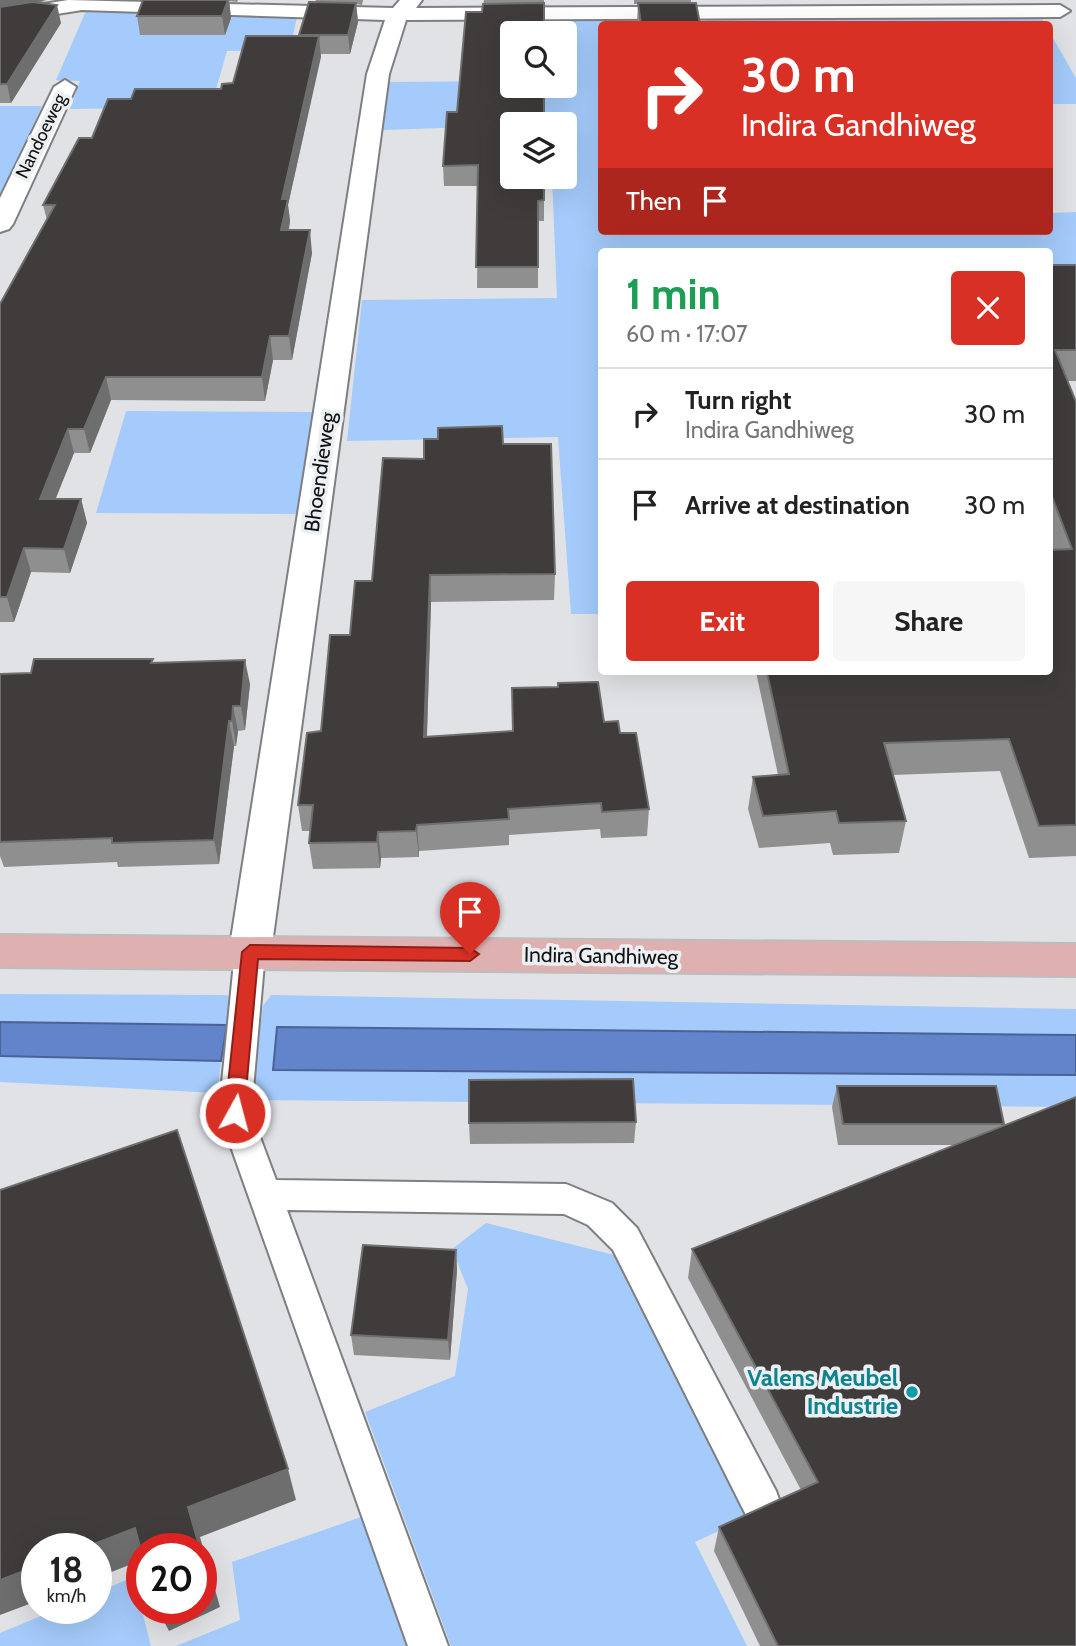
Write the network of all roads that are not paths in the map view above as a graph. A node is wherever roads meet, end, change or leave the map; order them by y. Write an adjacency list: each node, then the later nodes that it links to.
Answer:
1 (1057, 5): 2 (street); 4 (street)
2 (405, 7): 3 (street); 8 (street, Bhoendieweg)
3 (0, 18)
4 (1071, 30)
5 (65, 87): 6 (street, Nandoeweg)
6 (0, 224)
7 (0, 951): 8 (main road, Indira Gandhiweg)
8 (250, 952): 9 (main road, Indira Gandhiweg); 10 (lane)
9 (1076, 960)
10 (265, 1195): 11 (lane); 12 (lane)
11 (762, 1505)
12 (428, 1646)

